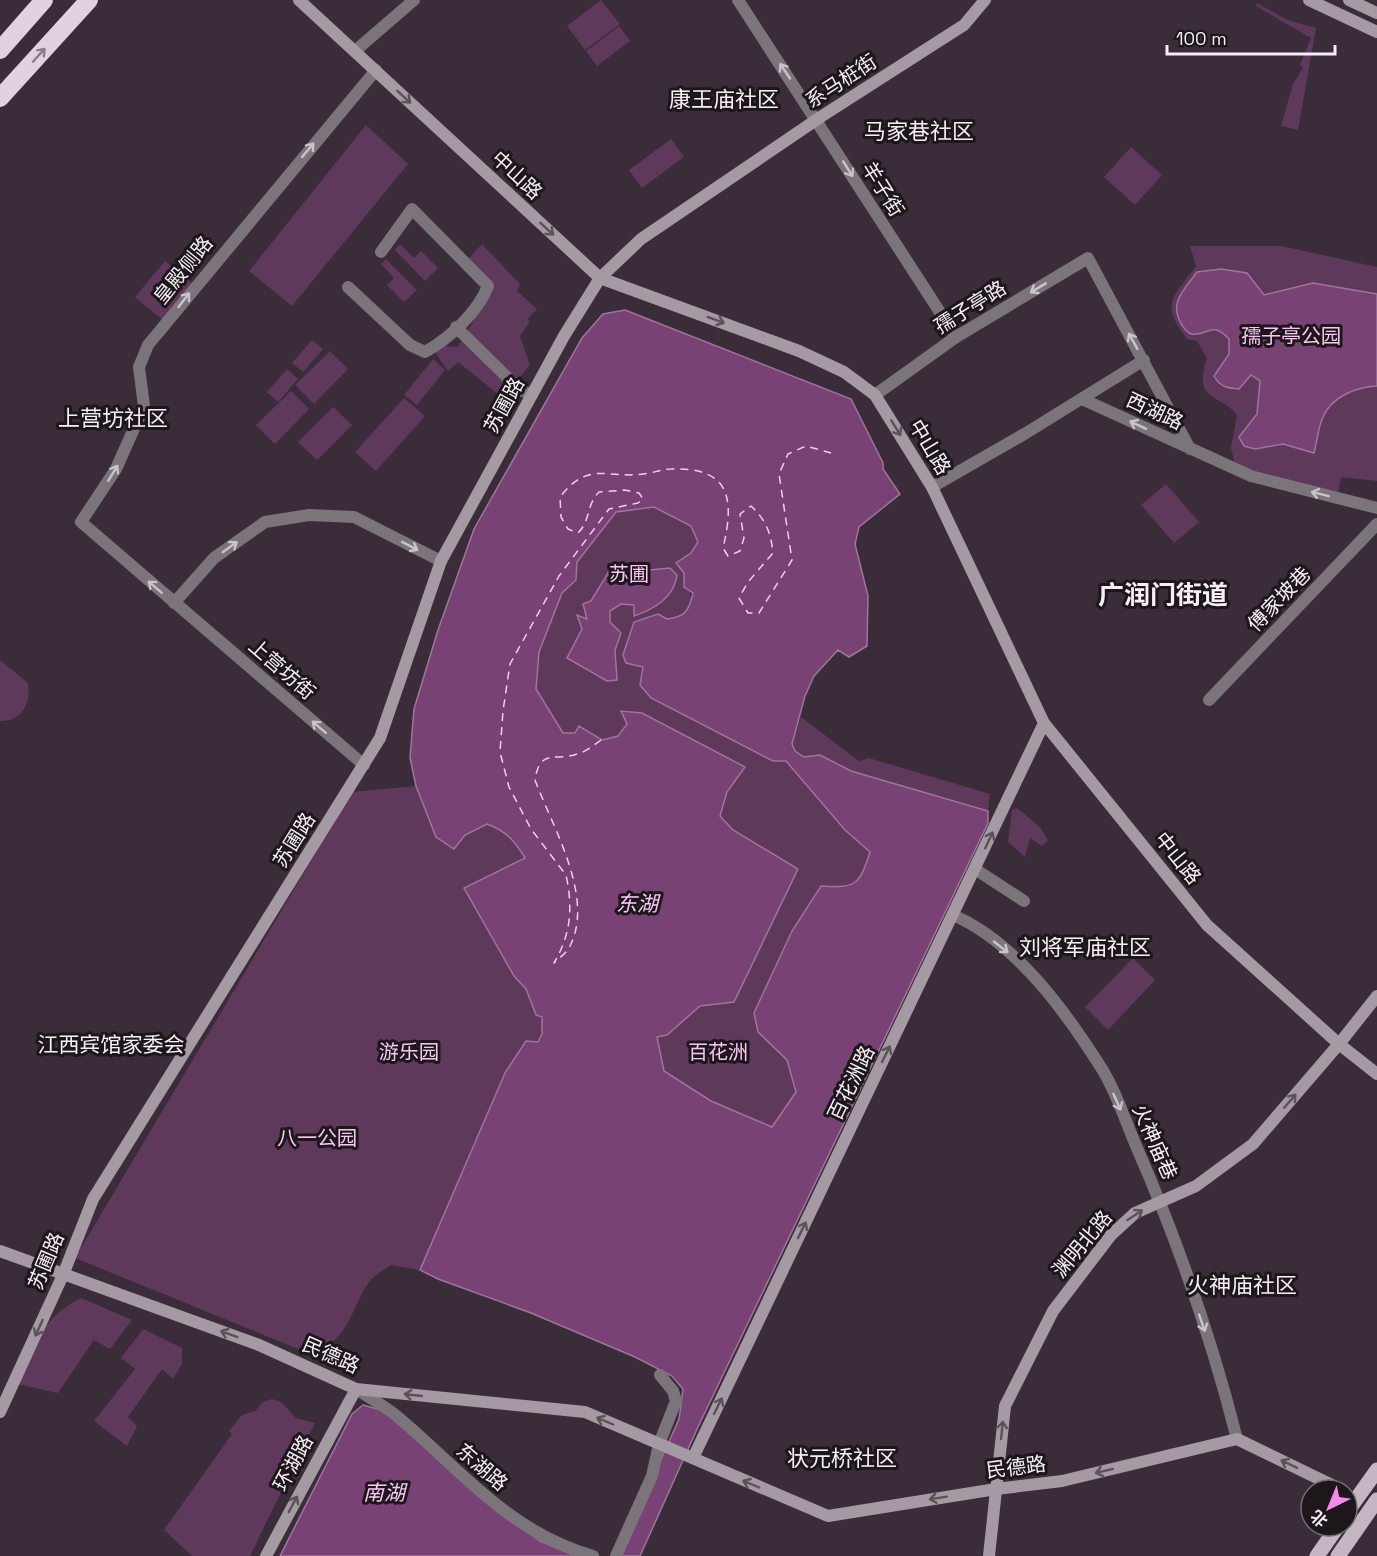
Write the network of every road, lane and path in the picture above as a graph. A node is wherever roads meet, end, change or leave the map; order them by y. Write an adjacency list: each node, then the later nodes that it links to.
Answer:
1 (44, 0): 11 (highway)
2 (89, 0): 14 (highway, one-way to 2)
3 (299, 0): 12 (main road, 中山路)
4 (414, 0): 12 (street)
5 (738, 0): 15 (street, 羊子街, one-way to 5)
6 (986, 0): 15 (main road, 系马桩街)
7 (1309, 0): 10 (main road)
8 (1349, 0): 9 (main road)
9 (1377, 13)
10 (1377, 32)
11 (0, 50)
12 (355, 51): 13 (main road, 中山路)
13 (376, 70): 17 (main road, 中山路, one-way to 17); 29 (street, 皇殿侧路, one-way to 13)
14 (0, 98)
15 (818, 119): 17 (main road, 系马桩街); 20 (street, 羊子街, one-way to 20)
16 (381, 252): 19 (street)
17 (600, 278): 22 (main road, 苏圃路); 23 (main road, 中山路, one-way to 23)
18 (348, 287): 19 (street)
19 (456, 327): 22 (street)
20 (956, 337): 21 (street, 孺子亭路, one-way to 20); 23 (street, 孺子亭路)
21 (1143, 360): 24 (street); 26 (street)
22 (532, 395): 31 (main road, 苏圃路)
23 (875, 395): 27 (main road, 中山路, one-way to 27)
24 (1085, 401): 25 (street); 26 (street, 西湖路, one-way to 24); 27 (street)
25 (1029, 438)
26 (1190, 449): 28 (street, 西湖路, one-way to 26)
27 (932, 487): 34 (main road, 中山路)
28 (1377, 508)
29 (81, 522): 32 (street, 上营坊街, one-way to 29)
30 (1377, 524): 33 (street, 傅家坡巷)
31 (441, 561): 32 (street, one-way to 31); 35 (main road, 苏圃路)
32 (174, 603): 35 (street, 上营坊街, one-way to 32)
33 (1209, 700)
34 (1044, 723): 36 (main road, 百花洲路, one-way to 34); 40 (main road, 中山路)
35 (364, 765): 44 (main road, 苏圃路)
36 (975, 869): 37 (street); 38 (main road, 百花洲路)
37 (1024, 901)
38 (953, 915): 42 (street, 火神庙巷, one-way to 42); 50 (main road, 百花洲路, one-way to 38)
39 (1377, 996): 40 (main road, 渊明北路)
40 (1339, 1044): 41 (main road, 中山路); 42 (main road, 渊明北路, one-way to 40)
41 (1377, 1074)
42 (1161, 1204): 48 (street, 火神庙巷, one-way to 48); 54 (main road, 渊明北路, one-way to 42)
43 (0, 1251): 44 (main road, 民德路)
44 (63, 1275): 46 (main road, 民德路, one-way to 44); 47 (main road, 苏圃路, one-way to 47)
45 (660, 1375): 49 (street)
46 (357, 1389): 49 (main road, 民德路, one-way to 46); 58 (main road, 环湖路, one-way to 46); 59 (street, 东湖路)
47 (0, 1412)
48 (1237, 1439): 52 (main road, one-way to 48); 54 (main road, 民德路, one-way to 54)
49 (659, 1444): 50 (main road, 民德路); 60 (street)
50 (693, 1458): 54 (main road, 民德路, one-way to 50)
51 (1377, 1470): 53 (main road)
52 (1317, 1478)
53 (1359, 1488)
54 (996, 1489): 61 (main road, 渊明北路)
55 (1359, 1499): 56 (main road)
56 (1375, 1508): 63 (main road)
57 (1330, 1538): 62 (main road)
58 (266, 1556)
59 (593, 1556)
60 (616, 1556)
61 (989, 1556)
62 (1317, 1556)
63 (1338, 1556)

